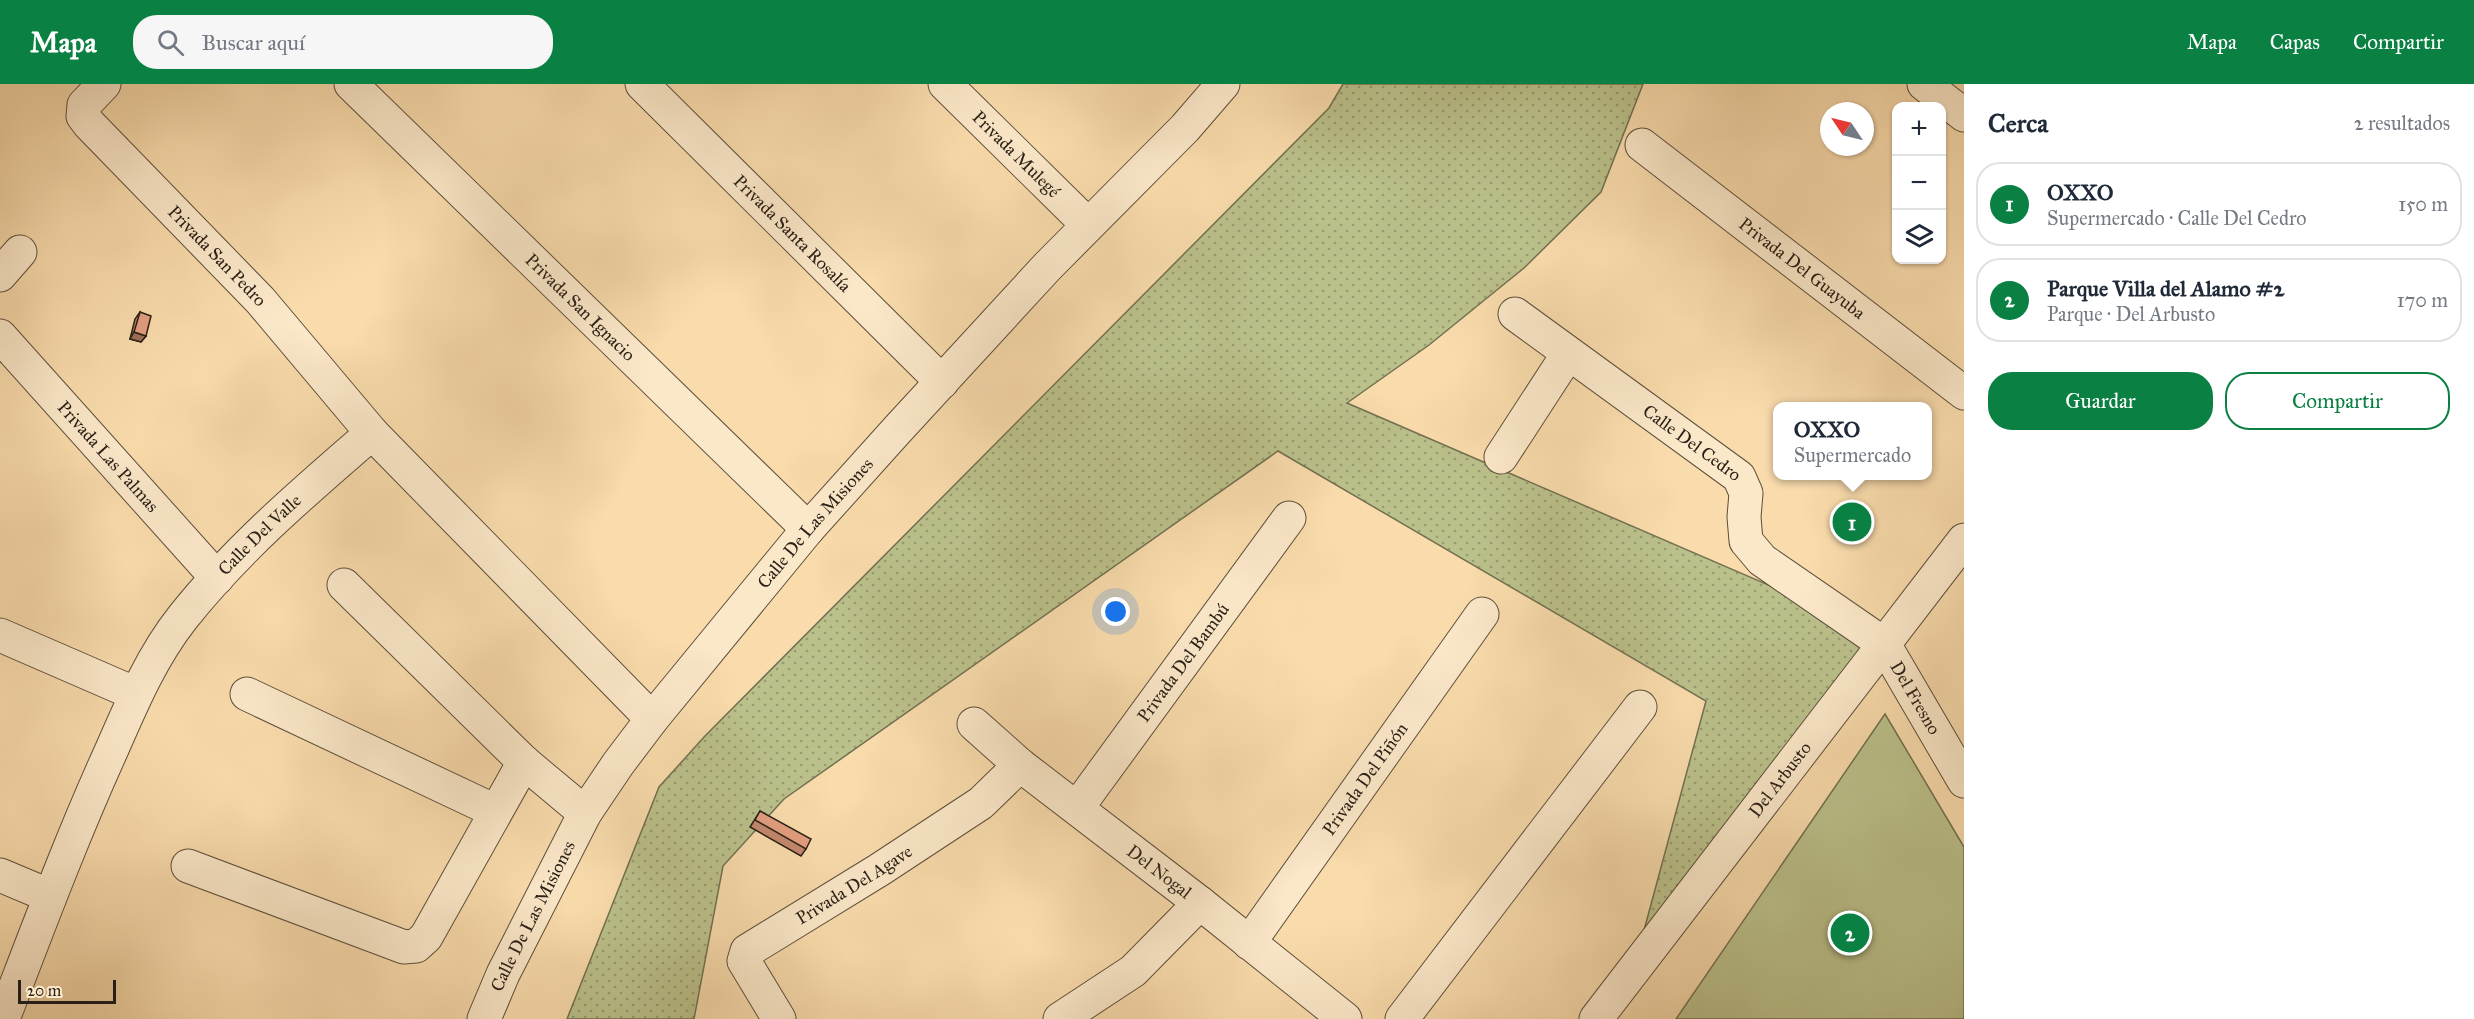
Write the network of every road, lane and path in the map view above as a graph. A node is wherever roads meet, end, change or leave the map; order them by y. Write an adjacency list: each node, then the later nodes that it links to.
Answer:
1 (104, 84): 15 (street, Privada San Pedro)
2 (351, 84): 18 (street, Privada San Ignacio)
3 (642, 84): 13 (street, Privada Santa Rosalía)
4 (945, 84): 9 (street, Privada Mulegé)
5 (1223, 84): 9 (street, Calle De Las Misiones)
6 (1924, 84): 7 (street)
7 (1964, 115)
8 (1642, 145): 14 (street, Privada Del Guayuba)
9 (1087, 224): 13 (street, Calle De Las Misiones)
10 (1515, 314): 12 (street, Calle Del Cedro)
11 (0, 336): 20 (street, Privada Las Palmas)
12 (1568, 354): 16 (street); 24 (street, Calle Del Cedro)
13 (942, 382): 18 (street, Calle De Las Misiones)
14 (1964, 393)
15 (372, 433): 20 (street, Calle Del Valle); 28 (street)
16 (1501, 457)
17 (1288, 518): 33 (street, Privada Del Bambú)
18 (808, 529): 28 (street, Calle De Las Misiones)
19 (1964, 540): 24 (street, Del Arbusto)
20 (217, 578): 25 (street, Calle Del Valle)
21 (344, 585): 30 (street)
22 (1482, 614): 40 (street, Privada Del Piñón)
23 (0, 635): 25 (street)
24 (1884, 644): 32 (street, Del Fresno); 47 (street, Del Arbusto)
25 (136, 694): 38 (street, Calle Del Valle)
26 (247, 694): 34 (street)
27 (1640, 707): 46 (street)
28 (652, 719): 35 (street, Calle De Las Misiones)
29 (974, 724): 31 (street, Del Nogal)
30 (524, 762): 34 (street); 35 (street)
31 (1020, 765): 33 (street, Del Nogal); 43 (street, Privada Del Agave)
32 (1964, 781)
33 (1077, 808): 39 (street, Del Nogal)
34 (495, 811): 36 (street)
35 (585, 813): 42 (street, Calle De Las Misiones)
36 (188, 866)
37 (0, 875): 38 (street)
38 (50, 896): 41 (street, Calle Del Valle)
39 (1200, 903): 40 (street, Del Nogal); 44 (street)
40 (1249, 943): 45 (street, Del Nogal)
41 (3, 1019)
42 (484, 1019)
43 (779, 1019)
44 (1060, 1019)
45 (1345, 1019)
46 (1402, 1019)
47 (1596, 1019)

